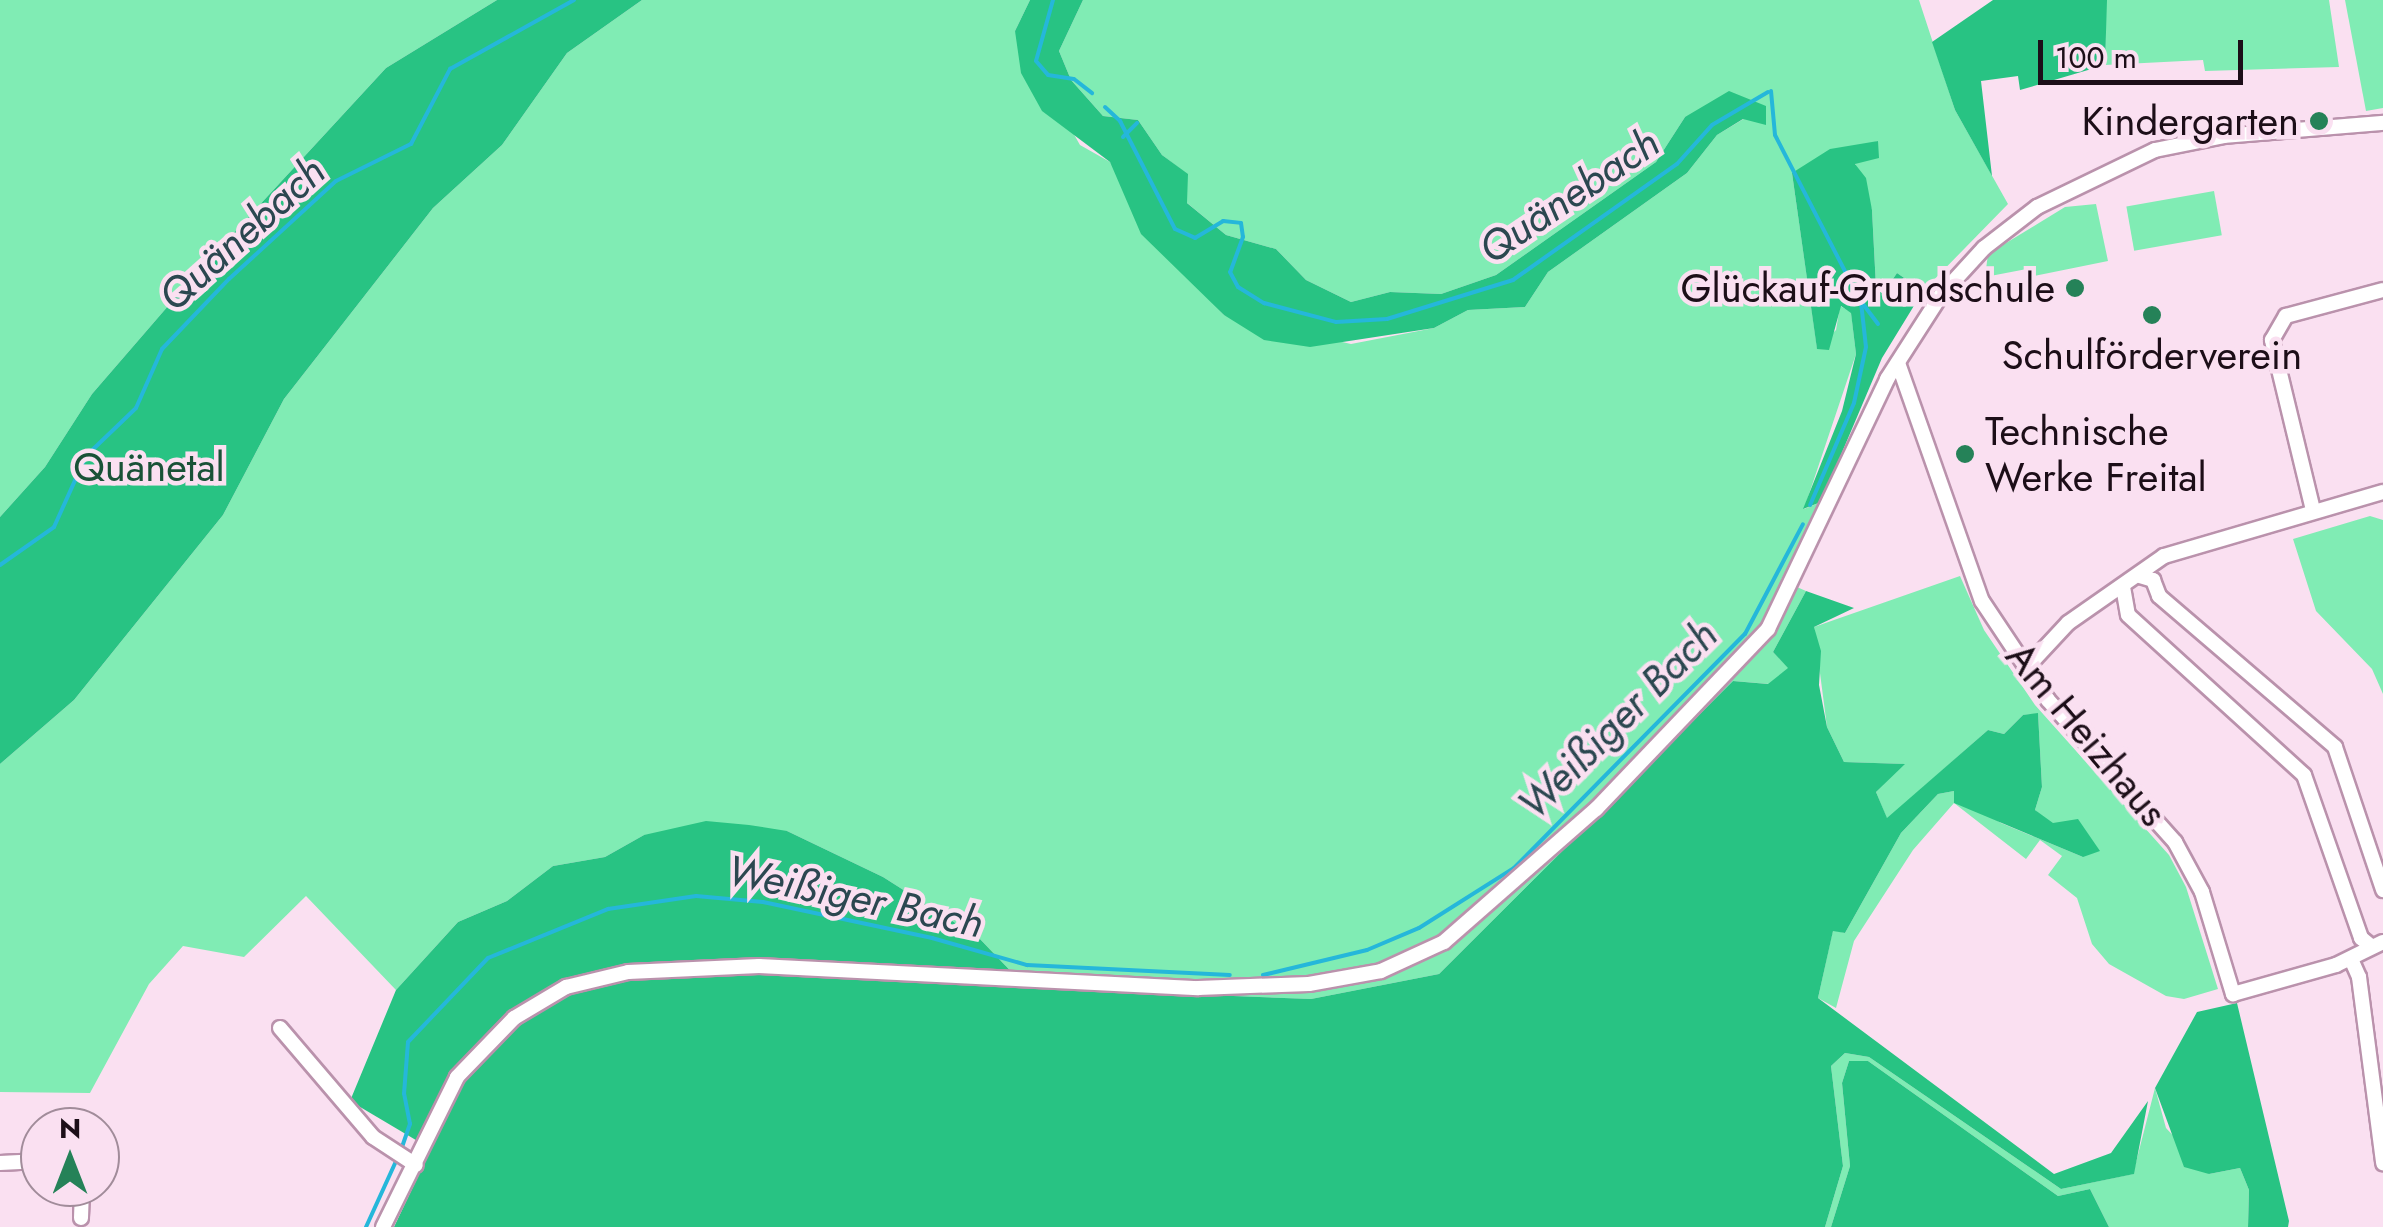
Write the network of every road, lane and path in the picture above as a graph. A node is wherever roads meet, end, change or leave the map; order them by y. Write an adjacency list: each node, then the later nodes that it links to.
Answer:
1 (2383, 123): 3 (street)
2 (2383, 290): 5 (street)
3 (1898, 363): 8 (street, Am Heizhaus); 13 (street)
4 (2383, 492): 5 (street)
5 (2312, 510): 6 (street)
6 (2140, 576): 7 (street); 9 (street)
7 (2122, 587): 8 (street); 10 (street)
8 (2029, 666): 11 (street, Am Heizhaus)
9 (2383, 890)
10 (2377, 944): 11 (street)
11 (2351, 959): 14 (street)
12 (280, 1028): 13 (street)
13 (404, 1159): 17 (street)
14 (2383, 1163)
15 (81, 1207): 16 (street)
16 (81, 1218)
17 (386, 1221)

